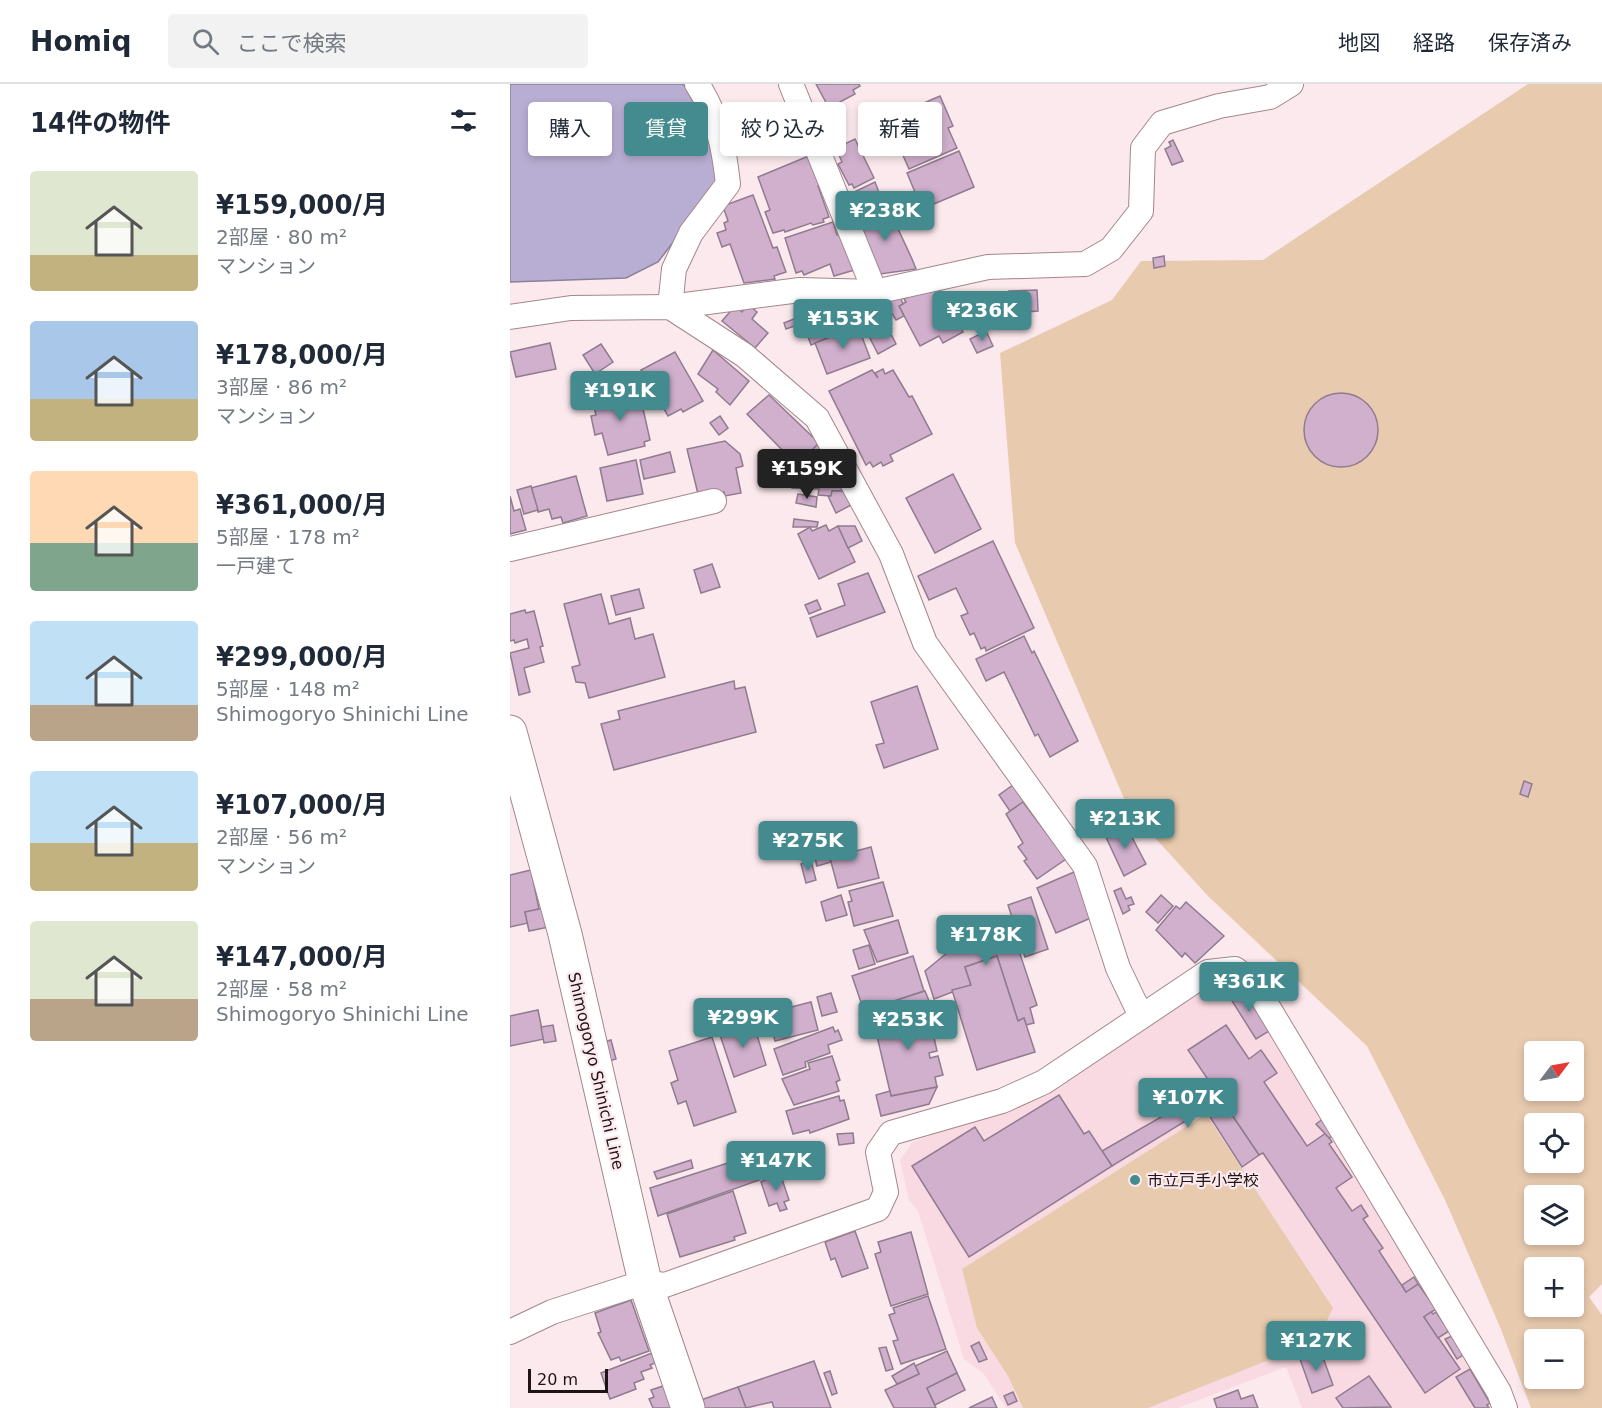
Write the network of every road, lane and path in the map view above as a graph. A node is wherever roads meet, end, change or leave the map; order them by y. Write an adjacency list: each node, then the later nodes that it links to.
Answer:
1 (697, 84): 5 (street)
2 (790, 84): 4 (street)
3 (1291, 84): 4 (street)
4 (875, 292): 5 (street)
5 (670, 307): 6 (street); 10 (street)
6 (510, 317)
7 (714, 501): 8 (street)
8 (510, 549)
9 (510, 732): 11 (main road, Shimogoryo Shinichi Line)
10 (1141, 1016): 11 (street); 14 (street)
11 (645, 1282): 12 (street); 13 (main road, Shimogoryo Shinichi Line)
12 (510, 1332)
13 (688, 1408)
14 (1505, 1408)

